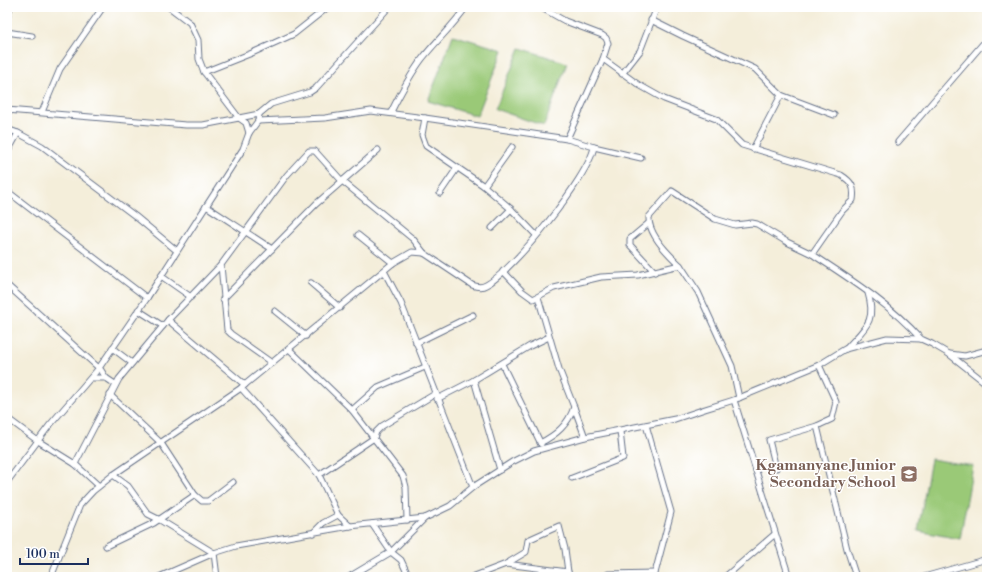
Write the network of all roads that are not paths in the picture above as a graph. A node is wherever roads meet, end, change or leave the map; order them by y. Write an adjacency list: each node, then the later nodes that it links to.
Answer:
1 (10, 7): 11 (street)
2 (103, 7): 21 (street)
3 (169, 7): 17 (street)
4 (328, 7): 17 (street)
5 (389, 7): 23 (street)
6 (466, 7): 22 (street)
7 (472, 7): 8 (street)
8 (477, 7)
9 (540, 7): 16 (street)
10 (657, 7): 12 (street)
11 (7, 18)
12 (651, 20): 18 (street); 19 (street)
13 (7, 32): 14 (street)
14 (32, 36)
15 (987, 39): 32 (street)
16 (603, 59): 18 (street); 31 (street)
17 (204, 72): 25 (street)
18 (622, 74): 35 (street)
19 (781, 95): 24 (street); 35 (street)
20 (7, 110): 21 (street)
21 (42, 112): 25 (street)
22 (391, 112): 26 (street); 27 (street)
23 (259, 114): 25 (street); 27 (street)
24 (834, 115)
25 (239, 118): 30 (street)
26 (426, 118): 31 (street); 39 (street)
27 (258, 121): 30 (street)
28 (7, 129): 29 (street)
29 (18, 133): 37 (street); 52 (street)
30 (249, 133): 44 (street)
31 (567, 139): 33 (street)
32 (898, 142)
33 (594, 147): 38 (street); 49 (street)
34 (512, 148): 41 (street)
35 (753, 149): 54 (street)
36 (378, 150): 40 (street)
37 (7, 153)
38 (642, 158)
39 (458, 168): 41 (street); 43 (street)
40 (341, 180): 48 (street); 51 (street); 53 (street)
41 (484, 186): 45 (street)
42 (7, 191): 67 (street)
43 (440, 192)
44 (206, 206): 48 (street); 52 (street)
45 (510, 209): 47 (street); 49 (street)
46 (648, 223): 54 (street); 57 (street); 60 (street)
47 (492, 228)
48 (247, 231): 51 (street); 56 (street)
49 (536, 235): 59 (street)
50 (358, 236): 55 (street)
51 (272, 249): 68 (street)
52 (176, 250): 61 (street)
53 (424, 254): 55 (street); 59 (street)
54 (812, 254): 64 (street)
55 (393, 263): 58 (street)
56 (221, 265): 65 (street); 68 (street)
57 (680, 265): 60 (street); 98 (street)
58 (384, 271): 69 (street); 78 (street)
59 (504, 271): 66 (street)
60 (655, 272): 66 (street)
61 (161, 276): 65 (street); 67 (street)
62 (311, 283): 69 (street)
63 (7, 285): 89 (street)
64 (868, 294): 77 (street); 80 (street)
65 (191, 297): 73 (street)
66 (538, 297): 76 (street)
67 (147, 298): 70 (street)
68 (224, 299): 85 (street)
69 (340, 308): 75 (street)
70 (138, 310): 74 (street); 79 (street)
71 (275, 311): 75 (street)
72 (473, 315): 78 (street)
73 (168, 320): 74 (street); 95 (street)
74 (163, 326): 84 (street)
75 (306, 336): 81 (street)
76 (549, 337): 86 (street); 100 (street)
77 (921, 339): 80 (street); 83 (street)
78 (416, 343): 88 (street)
79 (112, 348): 84 (street); 89 (street)
80 (845, 349): 87 (street)
81 (290, 350): 85 (street); 101 (street)
82 (987, 350): 83 (street)
83 (949, 354): 94 (street)
84 (132, 363): 93 (street)
85 (272, 363): 95 (street)
86 (502, 364): 92 (street); 110 (street)
87 (819, 365): 98 (street); 104 (street)
88 (425, 367): 97 (street); 101 (street)
89 (98, 368): 90 (street); 91 (street)
90 (91, 378): 91 (street); 108 (street)
91 (106, 378): 93 (street)
92 (474, 380): 97 (street); 113 (street)
93 (115, 384): 96 (street)
94 (987, 384)
95 (243, 387): 109 (street); 115 (street)
96 (110, 395): 109 (street); 111 (street)
97 (436, 396): 107 (street); 120 (street)
98 (739, 398): 99 (street)
99 (734, 400): 103 (street); 129 (street)
100 (574, 407): 106 (street); 110 (street)
101 (352, 410): 107 (street)
102 (7, 418): 108 (street)
103 (646, 425): 105 (street); 136 (street)
104 (817, 426): 112 (street); 147 (street)
105 (620, 431): 106 (street); 116 (street)
106 (584, 437): 110 (street)
107 (374, 438): 115 (street); 125 (street)
108 (38, 441): 111 (street); 117 (street)
109 (161, 444): 114 (street); 121 (street)
110 (541, 445): 113 (street)
111 (75, 464): 119 (street)
112 (776, 468)
113 (500, 470): 120 (street)
114 (113, 475): 119 (street); 124 (street)
115 (319, 475): 122 (street)
116 (572, 478)
117 (7, 482)
118 (233, 482): 121 (street)
119 (99, 486): 138 (street)
120 (473, 487): 123 (street)
121 (195, 495): 124 (street)
122 (338, 515): 127 (street); 128 (street)
123 (425, 518): 125 (street); 131 (street)
124 (160, 520): 130 (street); 132 (street)
125 (407, 520): 126 (street)
126 (372, 524): 127 (street); 131 (street)
127 (350, 526): 128 (street)
128 (313, 533): 132 (street)
129 (775, 534): 145 (street); 146 (street)
130 (106, 546)
131 (391, 552): 141 (street); 142 (street)
132 (214, 553): 139 (street); 140 (street)
133 (987, 559): 137 (street)
134 (506, 564): 135 (street); 135 (street); 143 (street)
135 (568, 574)
136 (654, 575): 144 (street)
137 (938, 575): 148 (street)
138 (51, 577)
139 (159, 577)
140 (217, 577)
141 (349, 577)
142 (409, 577)
143 (472, 577)
144 (604, 577)
145 (725, 577)
146 (789, 577)
147 (856, 577)
148 (924, 577)

